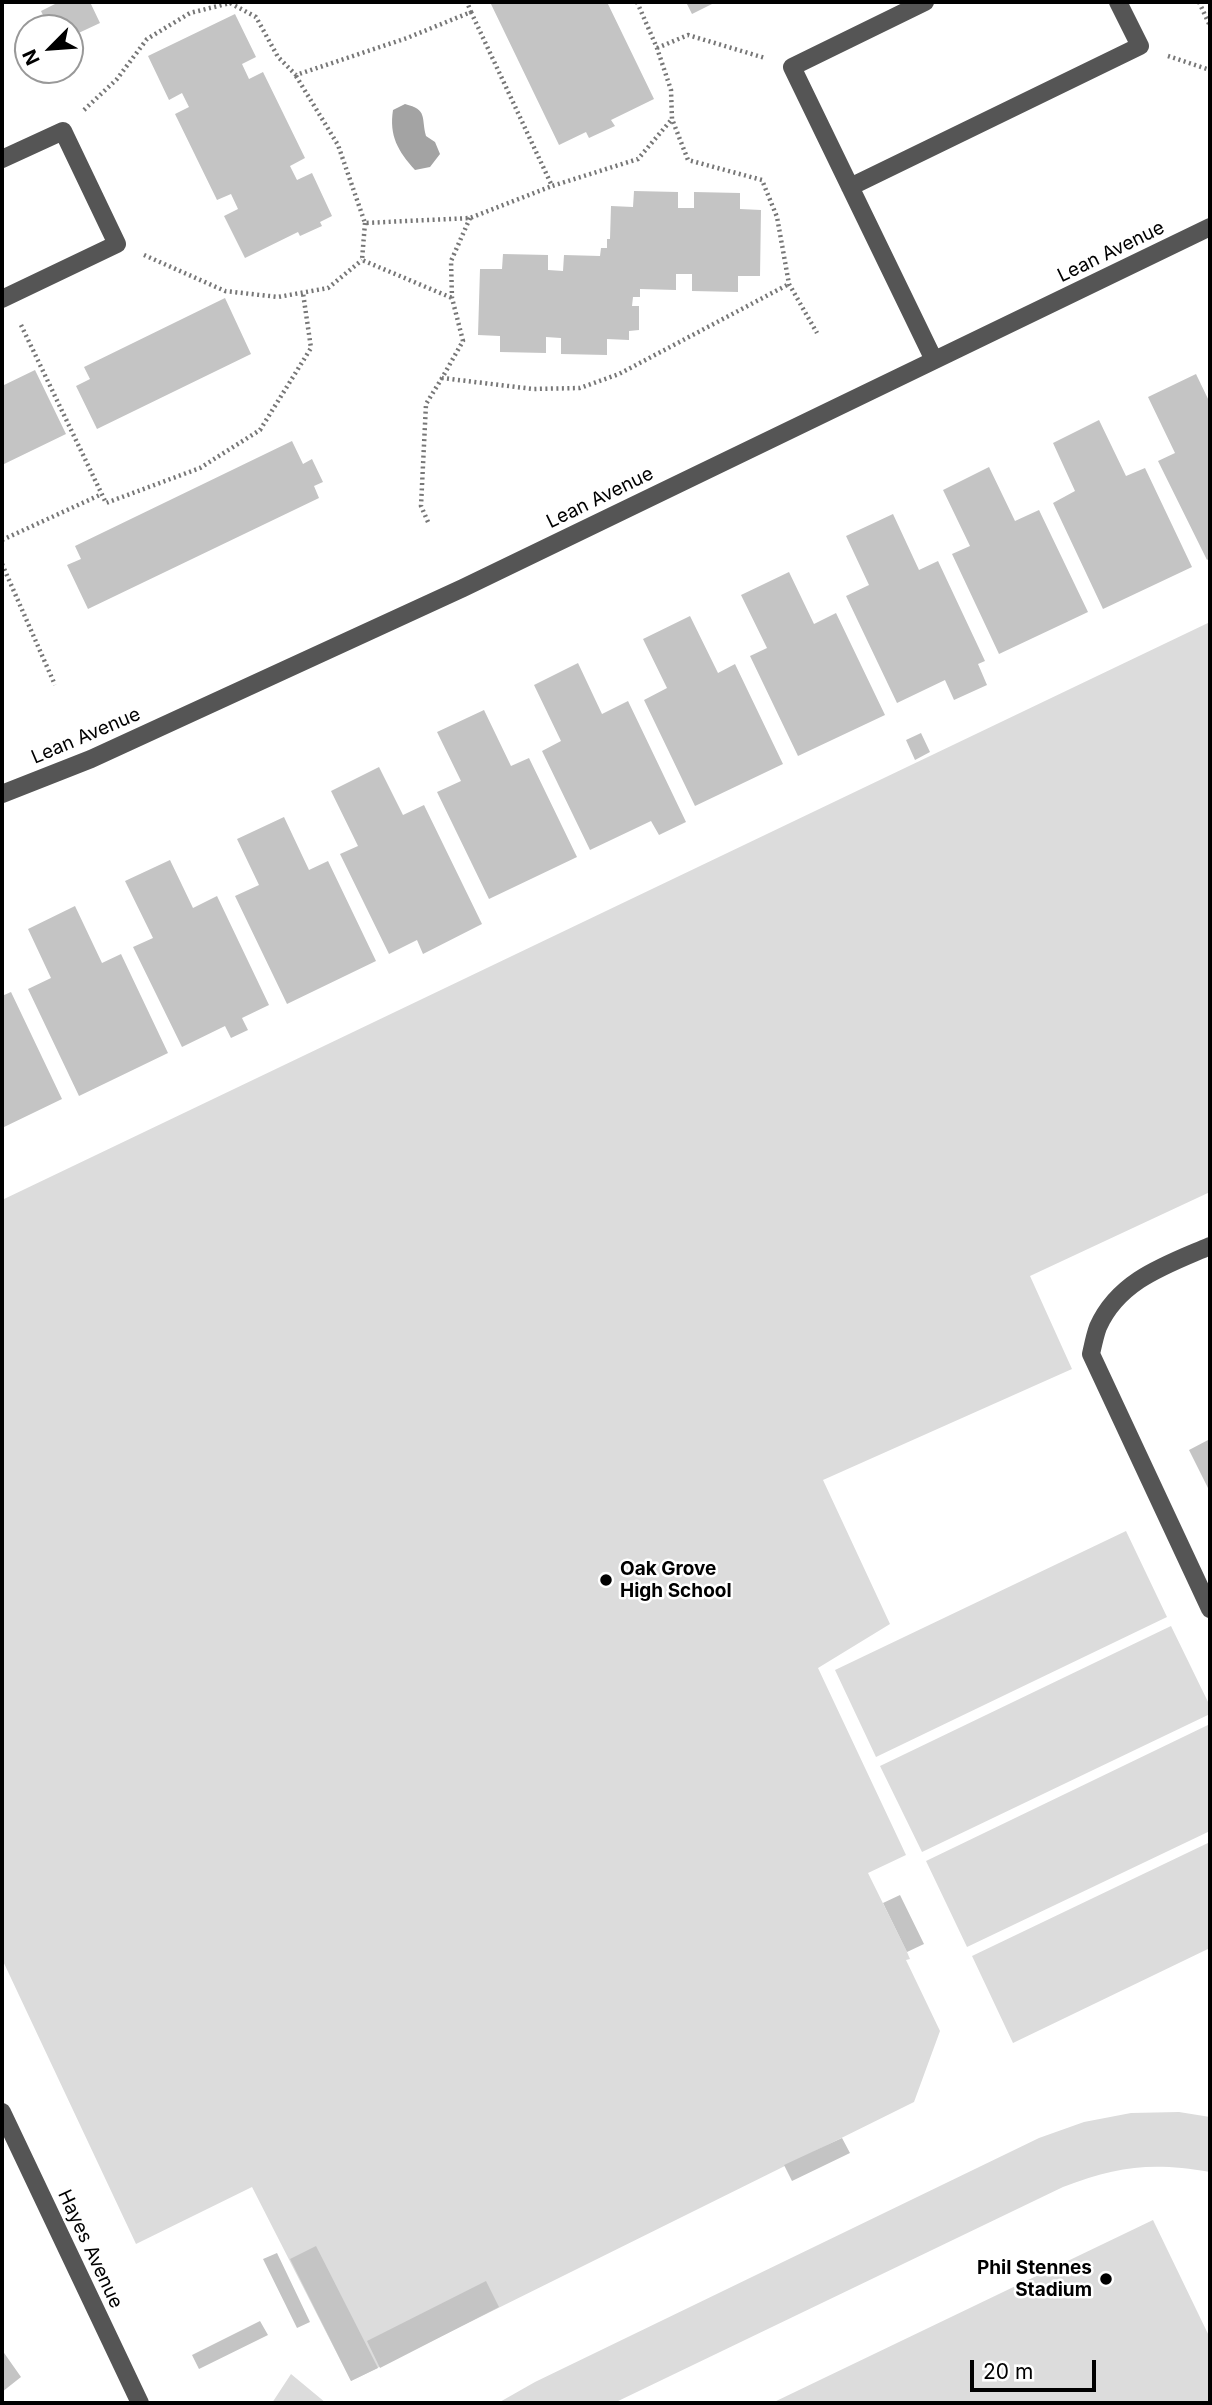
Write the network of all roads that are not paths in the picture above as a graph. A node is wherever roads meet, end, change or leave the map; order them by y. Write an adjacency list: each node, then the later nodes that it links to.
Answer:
1 (926, 2): 4 (street)
2 (1118, 2): 4 (street)
3 (2, 159): 6 (street)
4 (850, 187): 7 (street)
5 (1210, 227): 7 (street, Lean Avenue)
6 (5, 298)
7 (934, 360): 8 (street, Lean Avenue)
8 (2, 794)
9 (1210, 1246): 10 (street)
10 (1210, 1609)
11 (2, 2112): 12 (street, Hayes Avenue)
12 (136, 2402)

